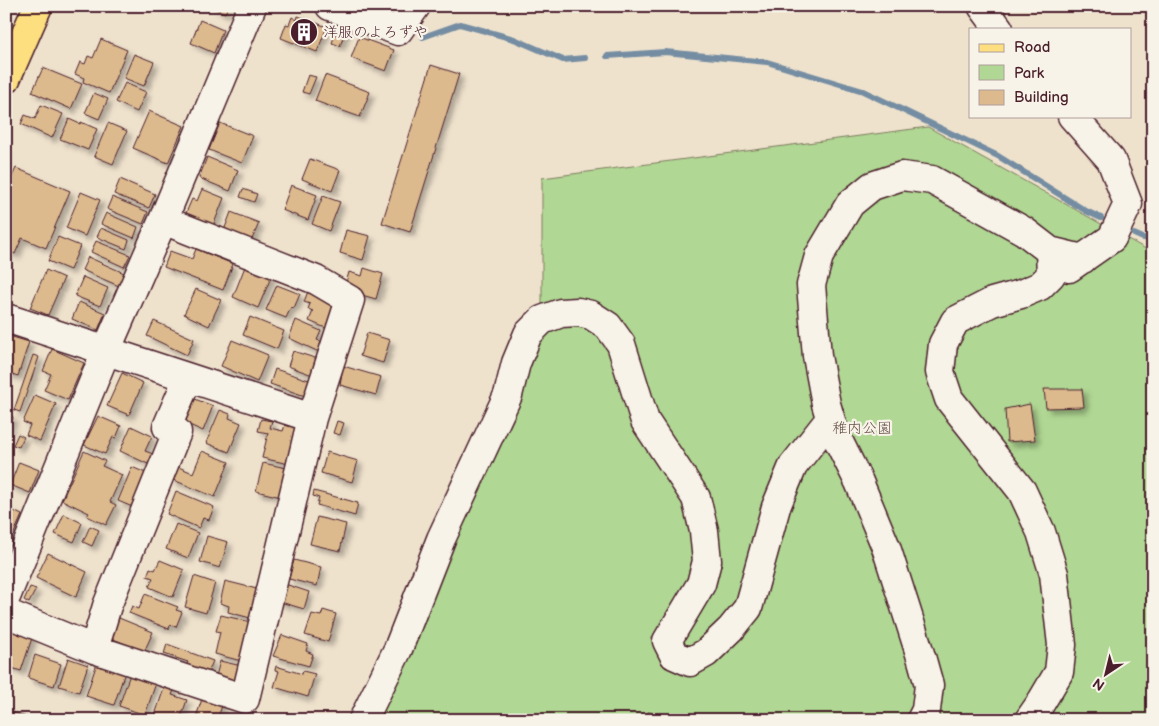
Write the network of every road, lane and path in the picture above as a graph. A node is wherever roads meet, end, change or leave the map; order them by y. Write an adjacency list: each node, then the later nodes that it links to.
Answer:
1 (38, 6): 7 (main road)
2 (252, 6): 9 (street)
3 (330, 6): 4 (street)
4 (416, 6)
5 (982, 6): 6 (street)
6 (999, 28)
7 (6, 80)
8 (1074, 118): 11 (street)
9 (163, 220): 14 (street); 16 (street)
10 (1050, 251): 11 (street); 12 (street); 17 (street)
11 (1083, 259): 12 (street)
12 (1040, 286): 23 (street)
13 (6, 318): 14 (street)
14 (106, 351): 15 (street); 18 (street)
15 (188, 378): 16 (street); 20 (street)
16 (312, 418): 20 (street)
17 (830, 419): 21 (street); 22 (street)
18 (6, 597)
19 (6, 613): 20 (street)
20 (94, 649)
21 (363, 720)
22 (921, 720)
23 (1029, 720)

